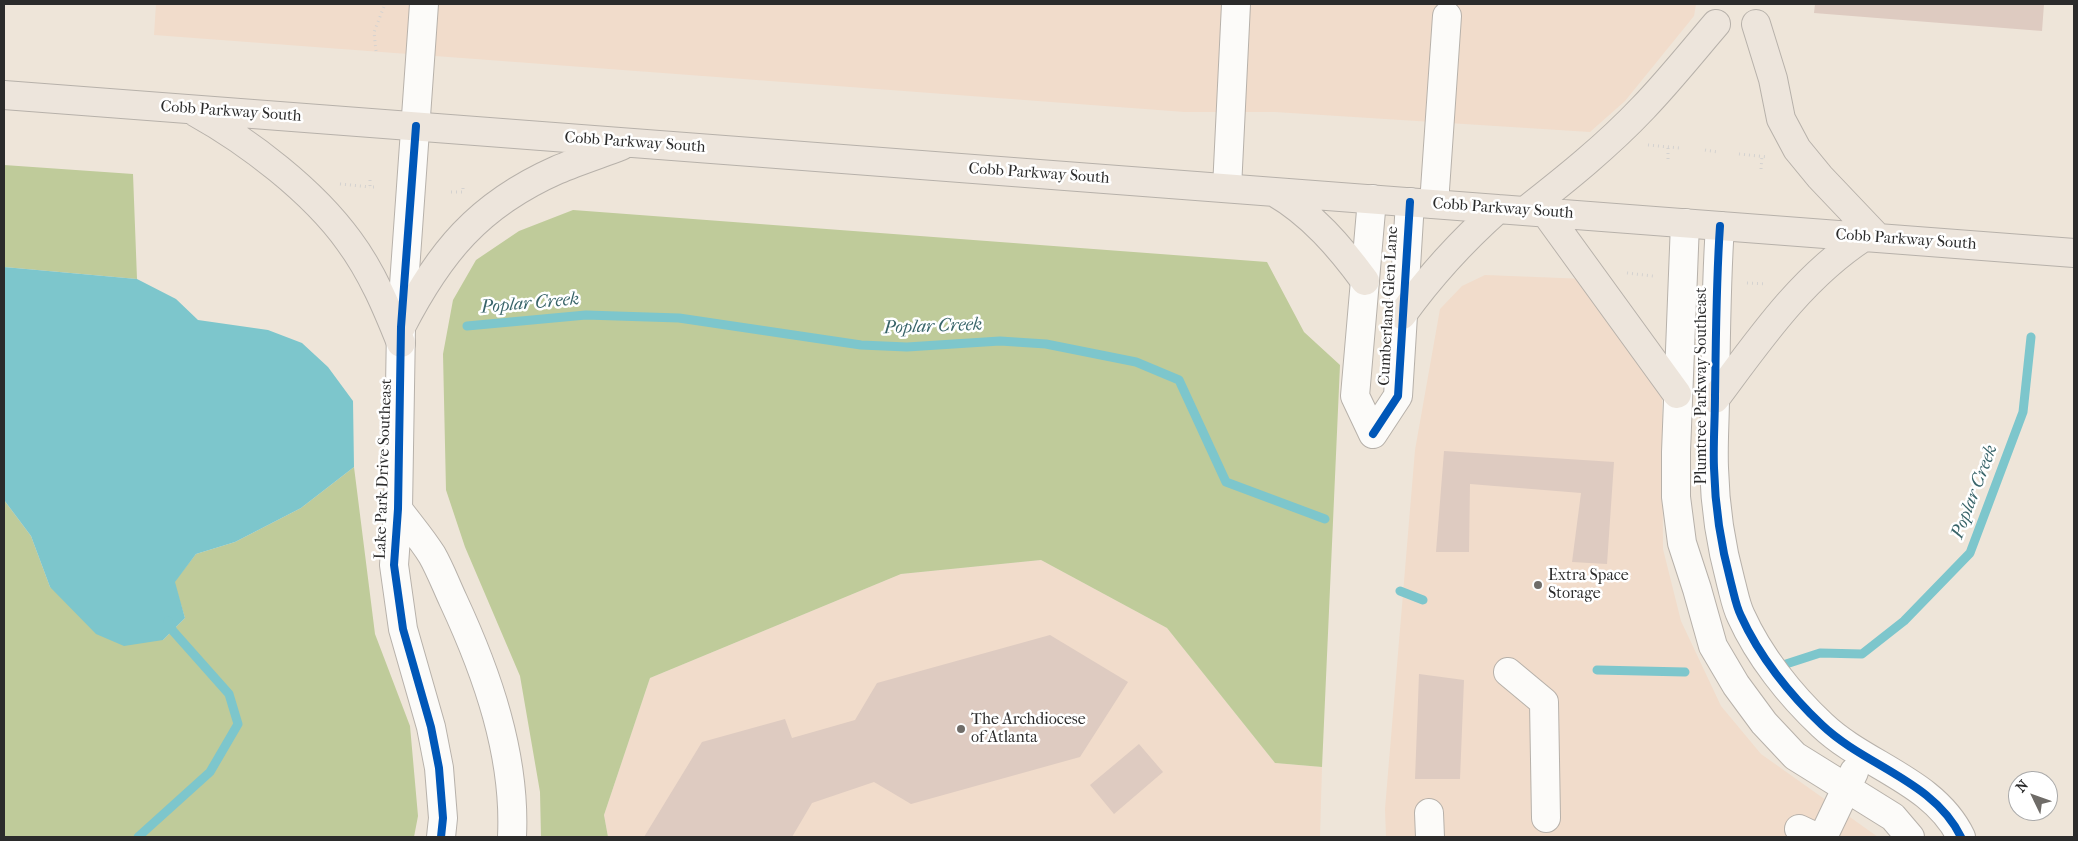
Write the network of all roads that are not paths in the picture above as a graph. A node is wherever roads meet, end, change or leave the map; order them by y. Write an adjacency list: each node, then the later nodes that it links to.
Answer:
1 (424, 4): 8 (street, Lake Park Drive Southeast)
2 (1236, 4): 10 (street)
3 (1447, 16): 13 (street, Cumberland Glen Lane)
4 (1716, 24): 15 (main road)
5 (1756, 24): 18 (main road)
6 (4, 95): 7 (main road, Cobb Parkway South)
7 (190, 109): 8 (main road, Cobb Parkway South); 22 (main road)
8 (416, 126): 9 (main road, Cobb Parkway South); 22 (street, Lake Park Drive Southeast)
9 (630, 142): 10 (main road, Cobb Parkway South); 22 (main road)
10 (1227, 188): 11 (main road, Cobb Parkway South)
11 (1273, 192): 12 (main road, Cobb Parkway South); 20 (main road)
12 (1372, 199): 13 (main road, Cobb Parkway South); 20 (street, Cumberland Glen Lane)
13 (1422, 203): 14 (main road, Cobb Parkway South); 21 (street, Cumberland Glen Lane)
14 (1498, 209): 15 (main road, Cobb Parkway South); 21 (main road)
15 (1535, 212): 16 (main road, Cobb Parkway South); 23 (main road)
16 (1685, 223): 17 (main road, Cobb Parkway South); 23 (street, Plumtree Parkway Southeast)
17 (1720, 226): 18 (main road, Cobb Parkway South); 24 (street, Plumtree Parkway Southeast)
18 (1871, 237): 19 (main road, Cobb Parkway South); 24 (main road)
19 (2074, 253)
20 (1365, 281): 21 (street, Cumberland Glen Lane)
21 (1402, 315)
22 (401, 335): 25 (street, Lake Park Drive Southeast)
23 (1677, 394): 28 (street, Plumtree Parkway Southeast)
24 (1715, 399): 27 (street, Plumtree Parkway Southeast)
25 (398, 509): 31 (street, Lake Park Drive Southeast); 32 (street, Lake Park Drive Southeast)
26 (1508, 672): 29 (street)
27 (1864, 756): 28 (street); 34 (street, Plumtree Parkway Southeast)
28 (1846, 787): 30 (street); 33 (street, Plumtree Parkway Southeast)
29 (1546, 818)
30 (1813, 835)
31 (441, 837)
32 (512, 837)
33 (1910, 837)
34 (1961, 837)

